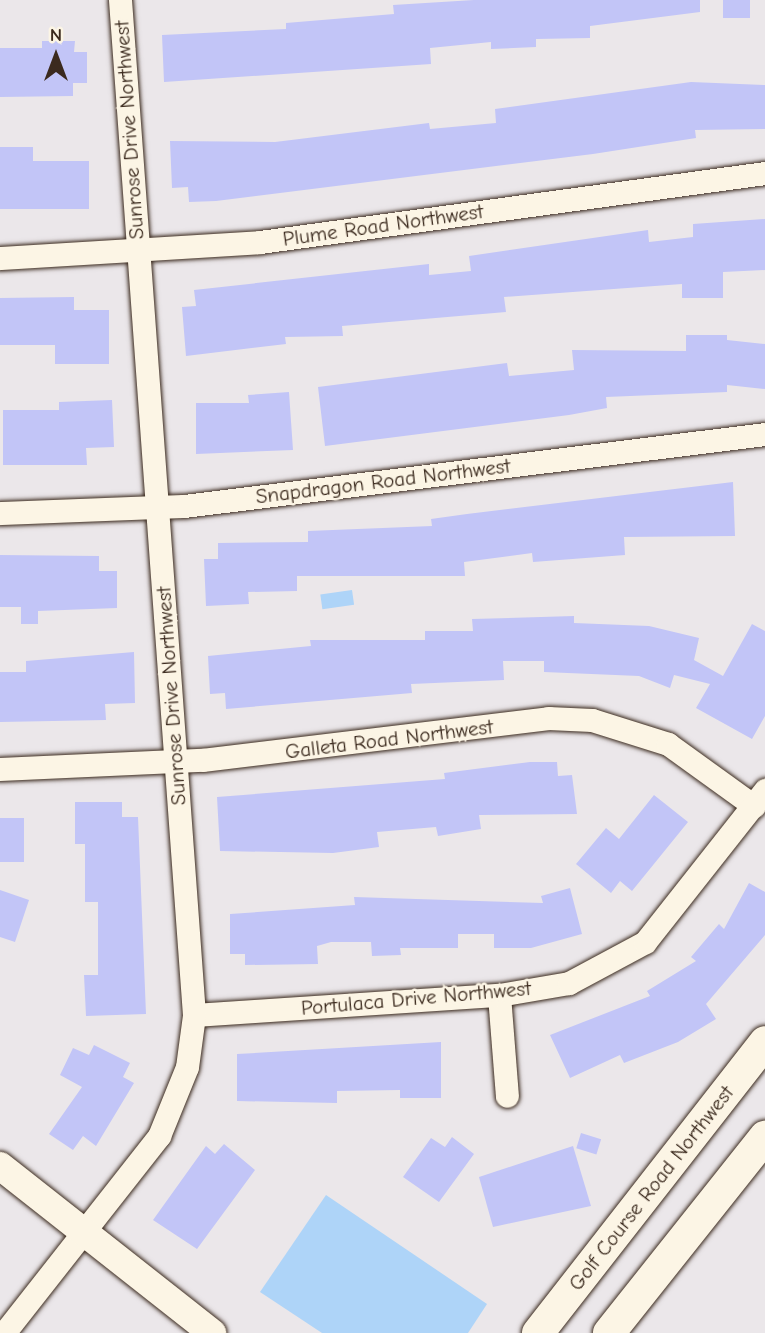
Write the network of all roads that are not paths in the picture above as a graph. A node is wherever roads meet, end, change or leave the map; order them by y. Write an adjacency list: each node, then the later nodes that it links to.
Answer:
1 (120, 0): 3 (street, Sunrose Drive Northwest)
2 (765, 173): 3 (street, Plume Road Northwest)
3 (138, 252): 4 (street, Plume Road Northwest); 6 (street, Sunrose Drive Northwest)
4 (0, 258)
5 (765, 434): 6 (street, Snapdragon Road Northwest)
6 (158, 508): 7 (street, Snapdragon Road Northwest); 8 (street, Sunrose Drive Northwest)
7 (0, 513)
8 (176, 762): 9 (street, Galleta Road Northwest); 10 (street, Galleta Road Northwest); 12 (street, Sunrose Drive Northwest)
9 (0, 769)
10 (759, 798): 11 (street, Portulaca Drive Northwest)
11 (499, 995): 12 (street, Portulaca Drive Northwest); 14 (street)
12 (194, 1015): 17 (street, Sunrose Drive Northwest)
13 (765, 1042): 20 (main road, Golf Course Road Northwest)
14 (507, 1096)
15 (765, 1137): 21 (main road)
16 (0, 1166): 17 (street)
17 (82, 1231): 18 (street, Sunrose Drive Northwest); 19 (street)
18 (4, 1333)
19 (212, 1333)
20 (538, 1333)
21 (609, 1333)

